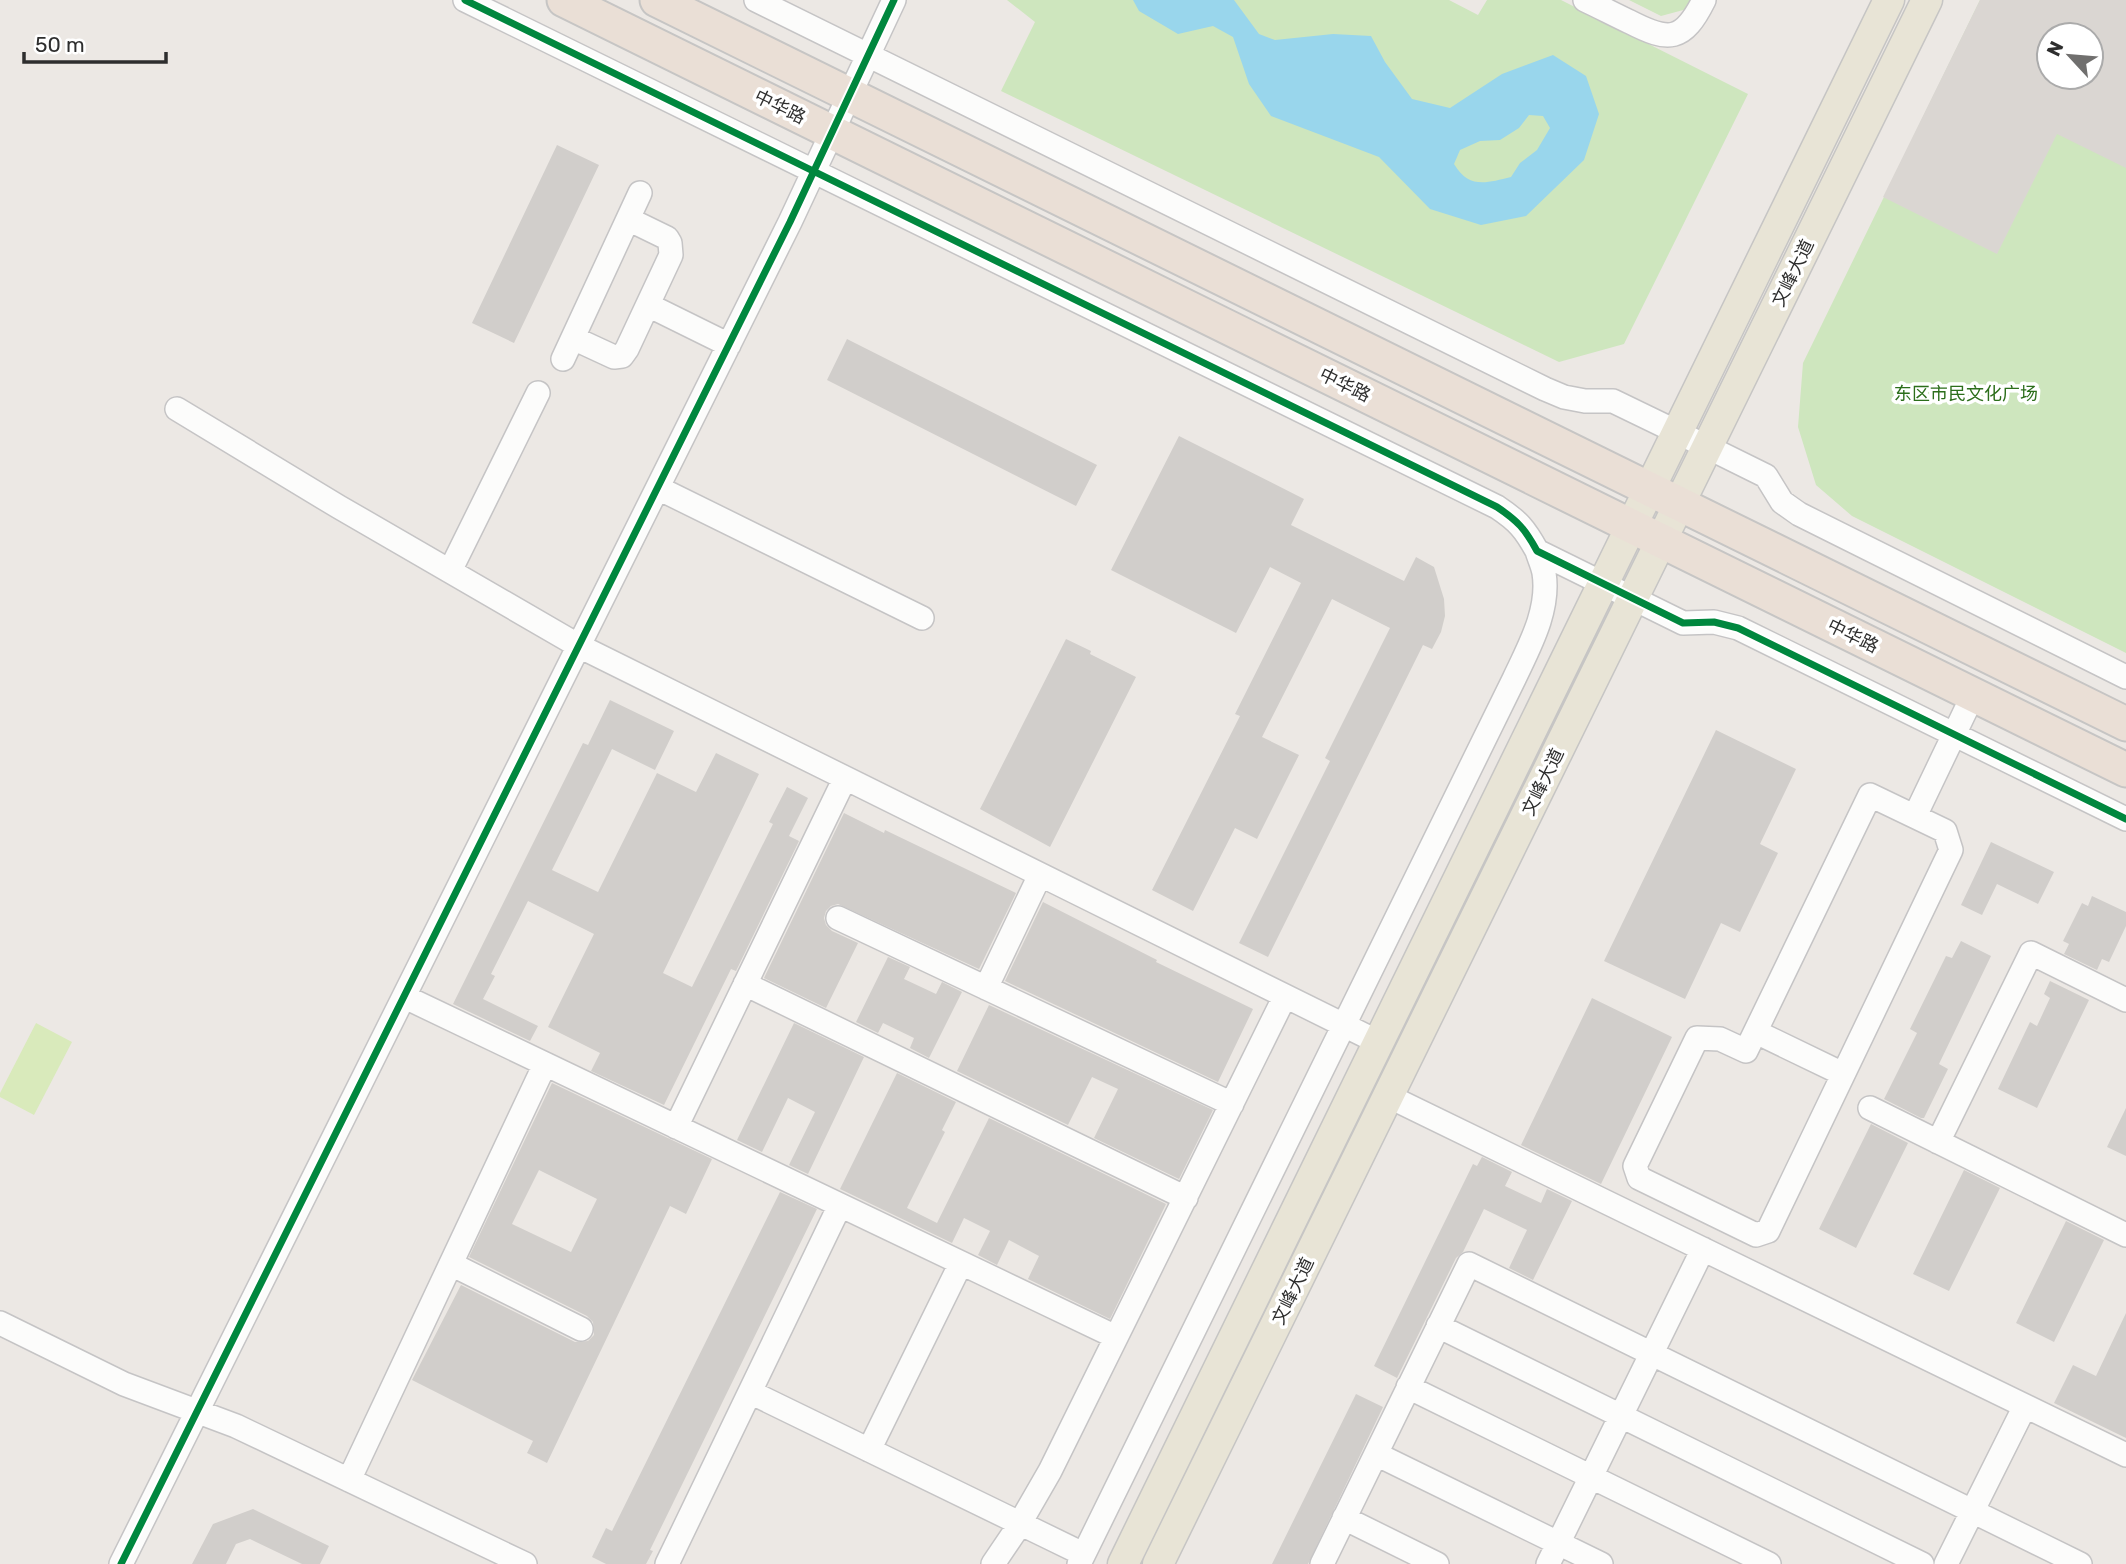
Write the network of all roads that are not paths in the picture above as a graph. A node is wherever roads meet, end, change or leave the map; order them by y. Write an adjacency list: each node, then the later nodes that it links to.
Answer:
1 (465, 0): 13 (street)
2 (564, 0): 12 (highway, 中华路)
3 (657, 0): 11 (highway)
4 (757, 0): 10 (street)
5 (1585, 0): 6 (street)
6 (1704, 0)
7 (1889, 0): 20 (main road, 文峰大道)
8 (1927, 0): 21 (main road, 文峰大道)
9 (894, 2): 10 (street)
10 (869, 55): 11 (street); 20 (street)
11 (850, 95): 12 (street); 23 (highway)
12 (832, 132): 13 (street); 25 (highway, 中华路)
13 (814, 171): 17 (street); 27 (street)
14 (640, 193): 15 (street)
15 (628, 219): 16 (street); 16 (street)
16 (648, 305): 17 (street)
17 (729, 345): 22 (street)
18 (538, 393): 28 (street)
19 (177, 409): 28 (street)
20 (1677, 432): 21 (street); 23 (main road, 文峰大道)
21 (1707, 447): 24 (main road, 文峰大道); 33 (street)
22 (658, 488): 31 (street); 32 (street)
23 (1649, 489): 24 (highway); 25 (main road, 文峰大道)
24 (1679, 504): 26 (main road, 文峰大道); 35 (highway)
25 (1631, 526): 26 (highway, 中华路); 29 (main road, 文峰大道)
26 (1661, 541): 30 (main road, 文峰大道); 34 (highway, 中华路)
27 (1537, 551): 29 (street); 48 (street)
28 (450, 571): 32 (street)
29 (1603, 584): 30 (street); 50 (main road, 文峰大道)
30 (1633, 598): 36 (street); 53 (main road, 文峰大道)
31 (922, 618)
32 (579, 646): 38 (street); 46 (street)
33 (2126, 677)
34 (1973, 695): 36 (street); 37 (highway, 中华路)
35 (2126, 724)
36 (1954, 734): 39 (street); 40 (street)
37 (2126, 770)
38 (845, 778): 41 (street); 43 (street)
39 (1915, 816): 49 (street); 52 (street)
40 (2126, 818)
41 (1040, 875): 44 (street); 45 (street)
42 (838, 918): 44 (street)
43 (746, 984): 56 (street); 58 (street)
44 (986, 988): 54 (street)
45 (1285, 996): 48 (street); 54 (street)
46 (405, 997): 51 (street); 72 (street)
47 (2126, 1000): 57 (street)
48 (1344, 1025): 50 (street); 83 (street)
49 (1756, 1032): 52 (street); 52 (street)
50 (1378, 1042): 88 (main road, 文峰大道)
51 (545, 1064): 56 (street); 63 (street)
52 (1843, 1074)
53 (1388, 1096): 61 (street); 89 (main road, 文峰大道)
54 (1232, 1104): 58 (street)
55 (1870, 1108): 57 (street)
56 (676, 1127): 59 (street)
57 (1938, 1142): 60 (street)
58 (1186, 1198): 67 (street)
59 (840, 1205): 62 (street); 70 (street)
60 (2126, 1235)
61 (1703, 1249): 68 (street); 71 (street)
62 (961, 1262): 67 (street); 74 (street)
63 (451, 1264): 66 (street); 78 (street)
64 (0, 1323): 72 (street)
65 (1438, 1326): 68 (street); 69 (street); 73 (street)
66 (582, 1329)
67 (1116, 1337): 81 (street)
68 (1652, 1354): 73 (street); 79 (street)
69 (1408, 1387): 75 (street); 77 (street)
70 (750, 1392): 74 (street); 86 (street)
71 (2025, 1405): 76 (street); 79 (street)
72 (199, 1412): 78 (street); 84 (street)
73 (1621, 1416): 77 (street); 94 (street)
74 (869, 1450): 81 (street)
75 (1376, 1454): 80 (street); 82 (street)
76 (2126, 1455)
77 (1591, 1477): 82 (street); 93 (street)
78 (349, 1480): 85 (street)
79 (1973, 1511): 95 (street); 96 (street)
80 (1344, 1518): 90 (street); 91 (street)
81 (1019, 1523): 83 (street); 87 (street)
82 (1553, 1554): 92 (street)
83 (1081, 1559)
84 (121, 1564)
85 (524, 1564)
86 (667, 1564)
87 (993, 1564)
88 (1123, 1564)
89 (1158, 1564)
90 (1322, 1564)
91 (1437, 1564)
92 (1601, 1564)
93 (1769, 1564)
94 (1923, 1564)
95 (1946, 1564)
96 (2080, 1564)

